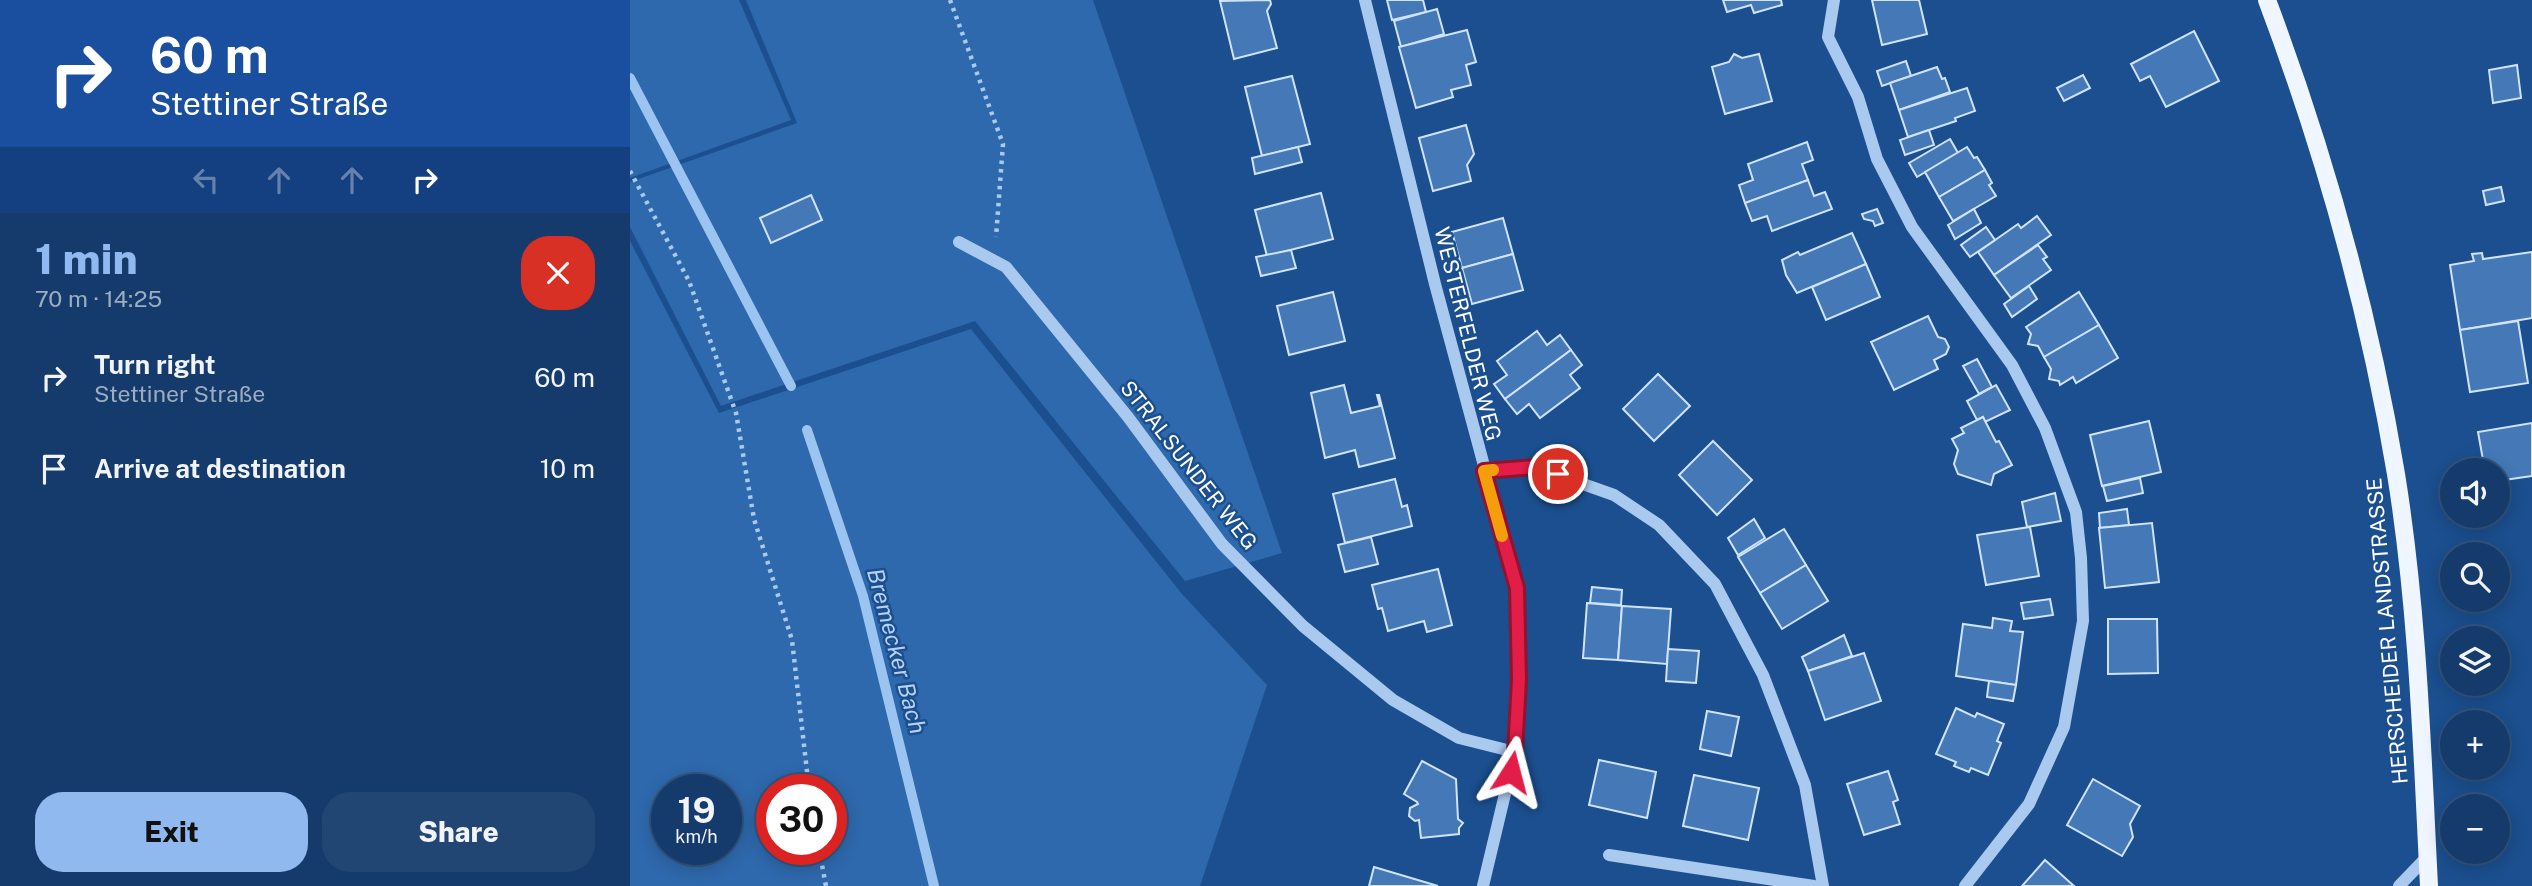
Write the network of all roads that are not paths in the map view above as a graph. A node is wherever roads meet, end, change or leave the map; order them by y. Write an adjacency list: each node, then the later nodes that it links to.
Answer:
1 (1365, 0): 5 (street, WESTERFELDER WEG)
2 (1834, 0): 12 (street)
3 (2267, 0): 8 (main road, HERSCHEIDER LANDSTRASSE)
4 (959, 242): 6 (street, STRALSUNDER WEG)
5 (1484, 471): 6 (street, WESTERFELDER WEG); 11 (street)
6 (1515, 752): 9 (street, WESTERFELDER WEG)
7 (1609, 855): 10 (street)
8 (2427, 857): 13 (street); 14 (main road, HERSCHEIDER LANDSTRASSE)
9 (1483, 886)
10 (1814, 886)
11 (1824, 886)
12 (1965, 886)
13 (2399, 886)
14 (2429, 886)

